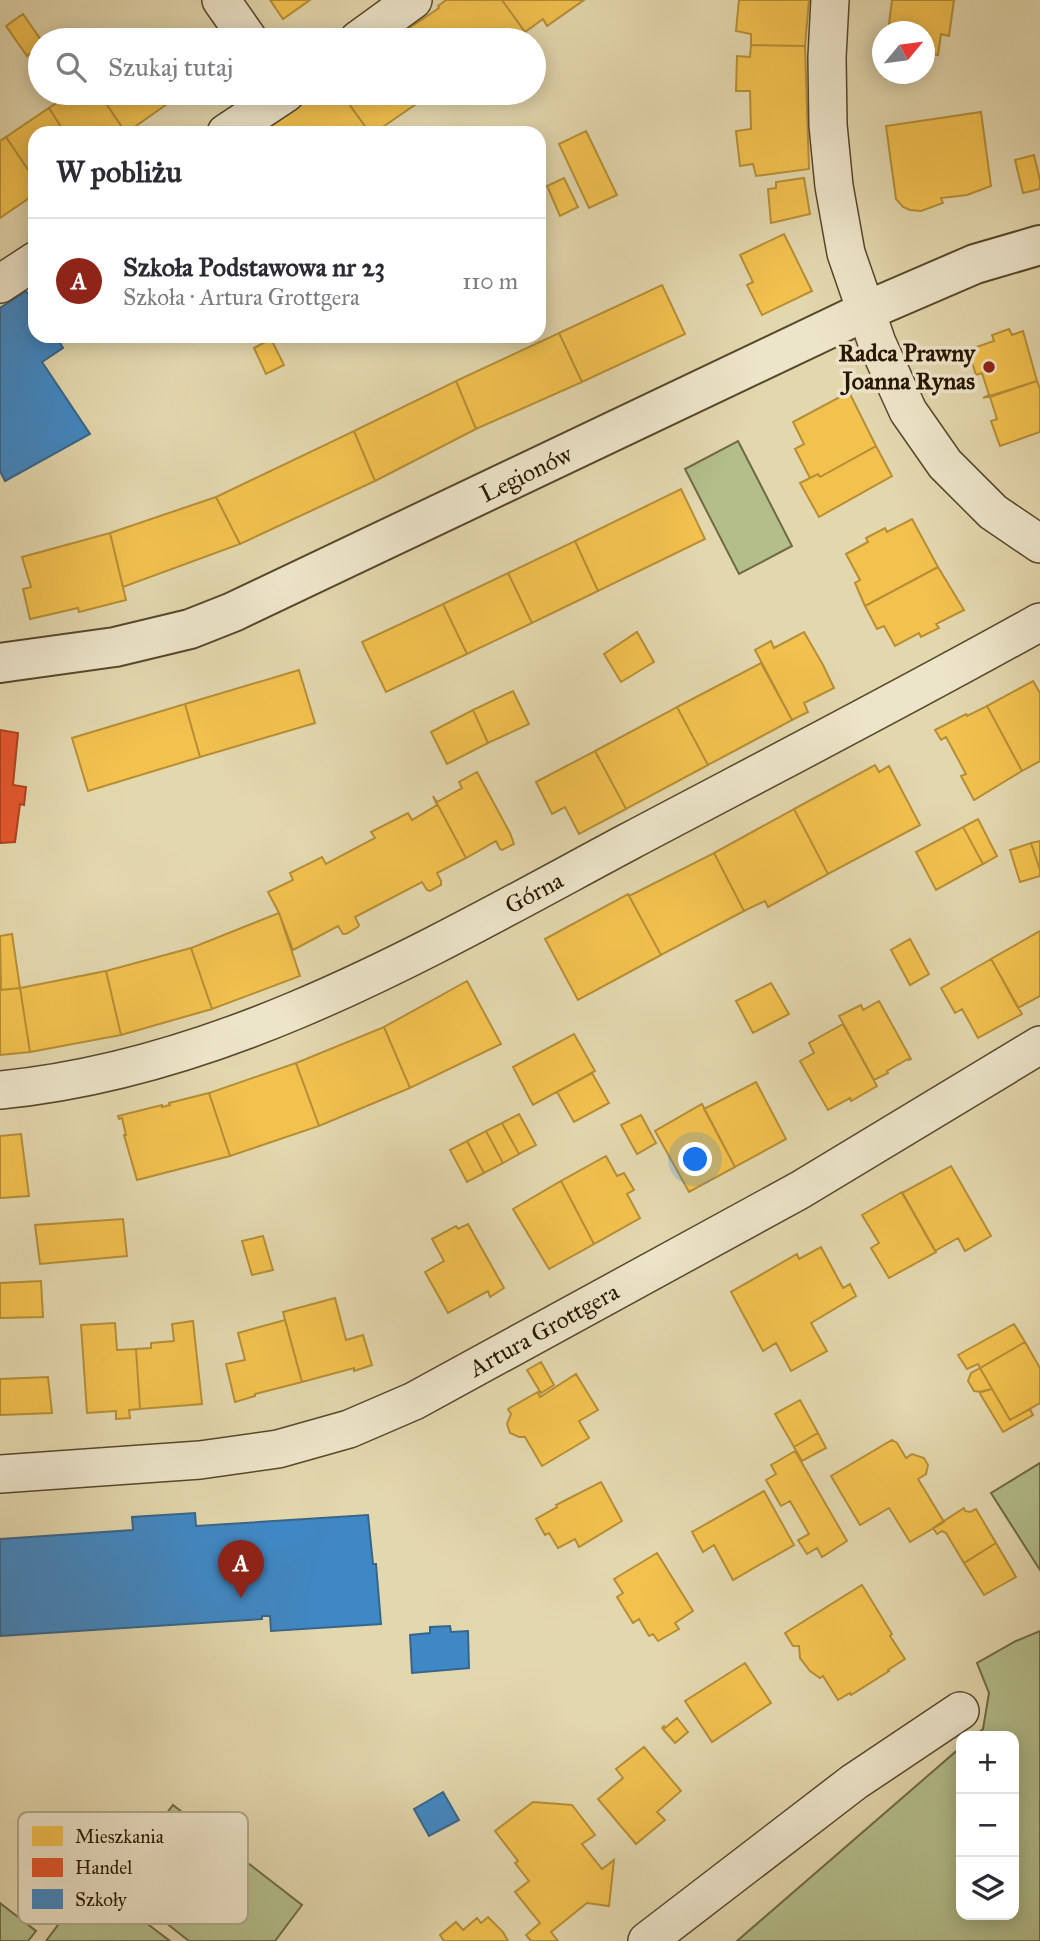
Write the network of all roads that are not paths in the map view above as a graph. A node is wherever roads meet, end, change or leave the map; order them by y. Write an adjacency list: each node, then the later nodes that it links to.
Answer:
1 (221, 0): 4 (street)
2 (413, 0): 5 (street)
3 (830, 0): 11 (street)
4 (241, 28)
5 (374, 28)
6 (268, 105): 7 (street)
7 (236, 126)
8 (1040, 245): 11 (street, Legionów)
9 (28, 266): 10 (street)
10 (0, 284)
11 (866, 311): 12 (street); 14 (street, Legionów)
12 (1040, 544)
13 (1040, 622): 16 (street, Górna)
14 (0, 663)
15 (1040, 1045): 17 (street, Artura Grottgera)
16 (0, 1090)
17 (0, 1474)
18 (960, 1712): 19 (street)
19 (648, 1941)

